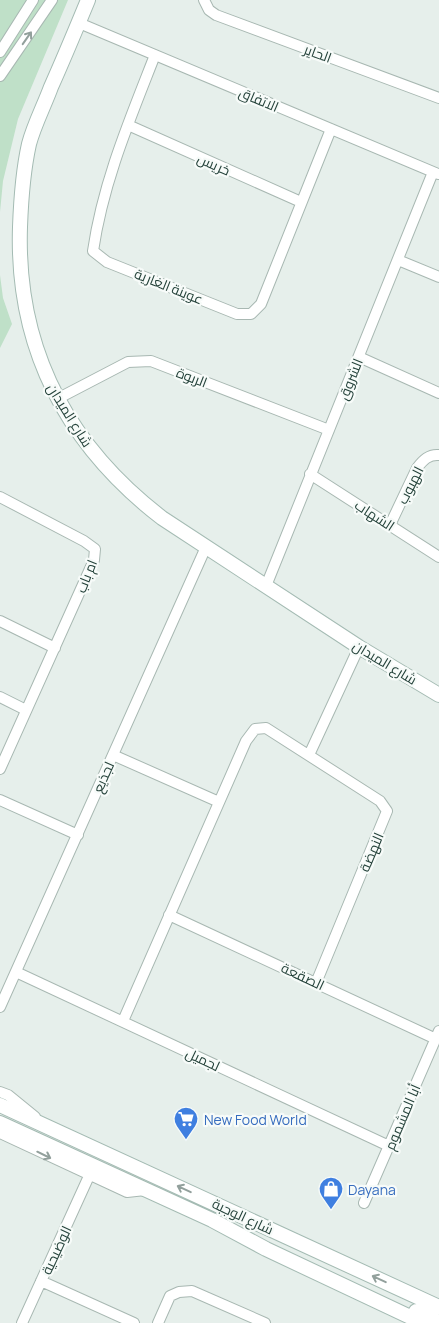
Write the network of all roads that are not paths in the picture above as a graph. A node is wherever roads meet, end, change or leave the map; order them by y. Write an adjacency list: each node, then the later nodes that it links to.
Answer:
1 (33, 0): 6 (street)
2 (52, 0): 8 (street, one-way to 2)
3 (88, 0): 5 (street, شارع الميدان)
4 (204, 0): 9 (street, الحاير)
5 (79, 23): 7 (street, الاتفاق); 18 (street, شارع الميدان)
6 (0, 52)
7 (155, 55): 10 (street, عوينة الغارية); 11 (street, الاتفاق)
8 (0, 76)
9 (439, 98)
10 (128, 125): 13 (street, خريس); 13 (street, عوينة الغارية)
11 (331, 129): 12 (street, الاتفاق); 13 (street, عوينة الغارية)
12 (436, 173): 14 (street, الشروق)
13 (301, 202)
14 (398, 260): 15 (street); 16 (street, الشروق)
15 (439, 277)
16 (358, 357): 17 (street); 19 (street, الشروق)
17 (439, 393)
18 (57, 399): 19 (street, الربوة); 24 (street, شارع الميدان)
19 (329, 430): 21 (street, الشروق)
20 (439, 455): 23 (street, الهبوب)
21 (310, 474): 23 (street, الشهاب); 26 (street, الشروق)
22 (0, 496): 29 (street, ام باب)
23 (390, 525): 25 (street, الشهاب)
24 (206, 547): 26 (street, شارع الميدان); 33 (street, لجذيع)
25 (439, 557)
26 (266, 586): 28 (street, شارع الميدان)
27 (0, 620): 29 (street)
28 (359, 647): 30 (street, شارع الميدان); 34 (street)
29 (55, 648): 32 (street, ام باب)
30 (439, 695)
31 (0, 696): 32 (street)
32 (26, 710): 35 (street, ام باب)
33 (113, 755): 37 (street); 38 (street, لجذيع)
34 (309, 755): 37 (street, النهضة); 41 (street, النهضة)
35 (0, 769)
36 (0, 800): 38 (street)
37 (219, 802): 39 (street, النهضة)
38 (78, 835): 40 (street, لجذيع)
39 (169, 915): 41 (street, الصقعة); 43 (street, النهضة)
40 (16, 972): 42 (street, لجذيع); 43 (street, لجميل)
41 (316, 983): 44 (street, الصقعة)
42 (0, 1007)
43 (123, 1021): 50 (street, لجميل)
44 (437, 1035): 50 (street, أبا المشموم)
45 (0, 1092): 48 (street, شارع الوجبة)
46 (0, 1104): 48 (street, شارع الوجبة)
47 (0, 1123): 52 (street, شارع الوجبة)
48 (46, 1126): 56 (street, شارع الوجبة, one-way to 48)
49 (0, 1134): 51 (street, شارع الوجبة, one-way to 51)
50 (389, 1146): 53 (street, أبا المشموم)
51 (89, 1176): 52 (street, شارع الوجبة); 55 (street, الوضيحية)
52 (145, 1190): 54 (street, شارع الوجبة)
53 (364, 1203)
54 (212, 1220): 58 (street, شارع الوجبة); 60 (street)
55 (41, 1281): 61 (street, الوضيحية); 62 (street)
56 (409, 1293): 57 (street); 59 (street, شارع الوجبة)
57 (439, 1299)
58 (391, 1307): 65 (street); 66 (street, شارع الوجبة)
59 (439, 1307)
60 (439, 1322)
61 (22, 1323)
62 (134, 1323)
63 (158, 1323): 64 (street)
64 (264, 1323)
65 (407, 1323)
66 (423, 1323)

